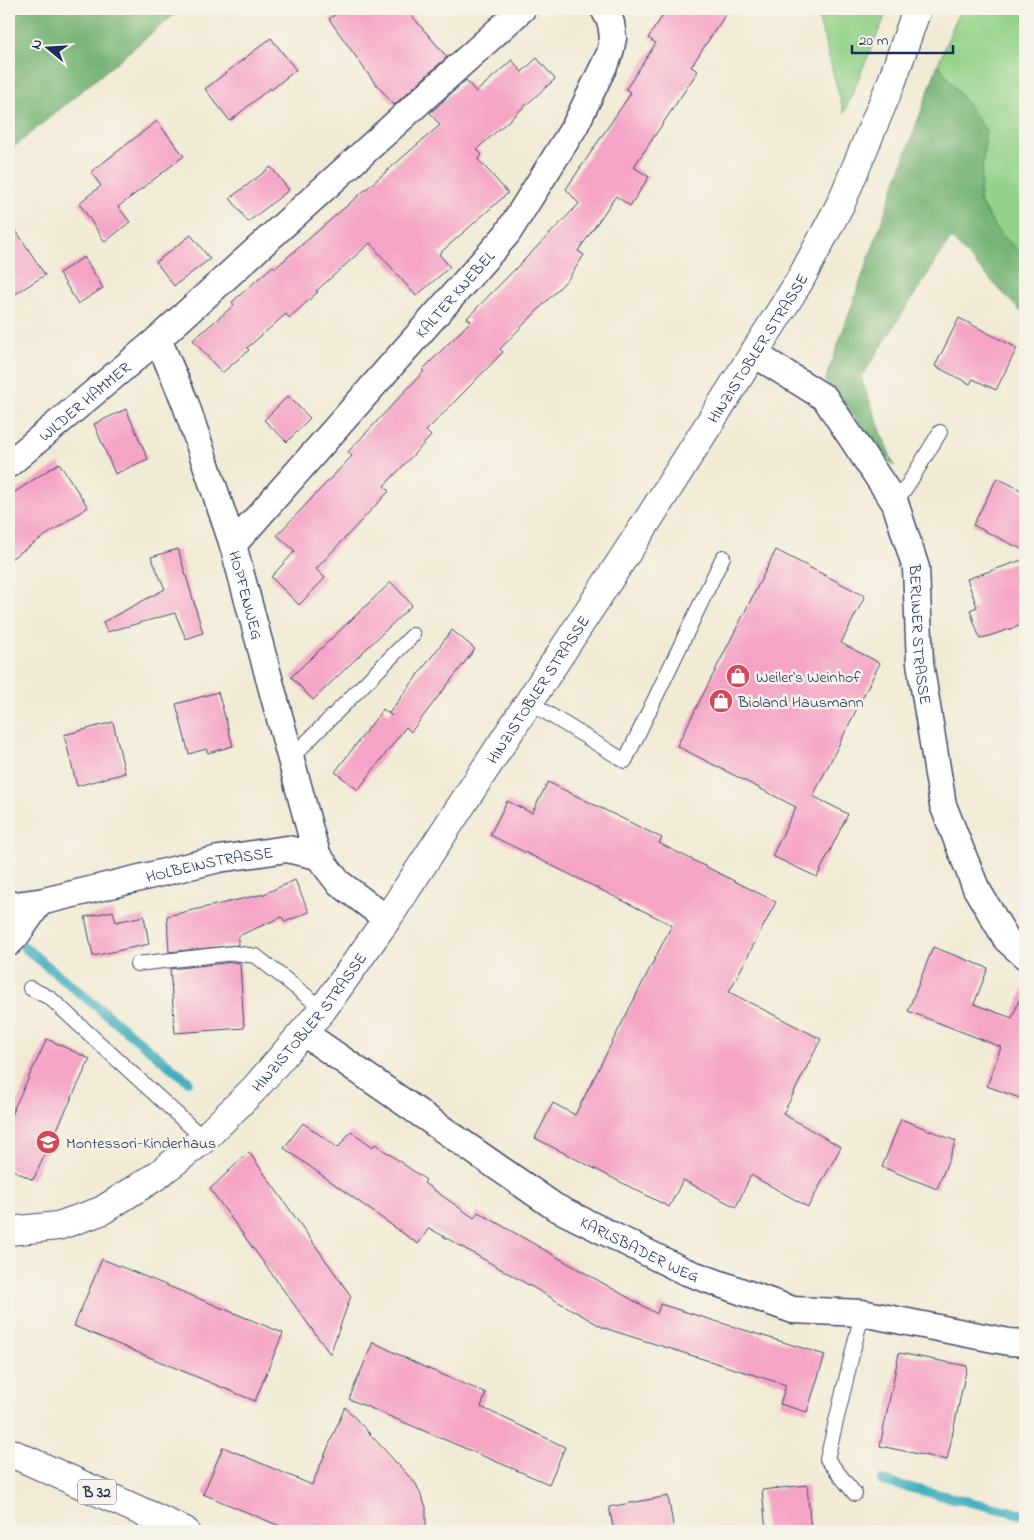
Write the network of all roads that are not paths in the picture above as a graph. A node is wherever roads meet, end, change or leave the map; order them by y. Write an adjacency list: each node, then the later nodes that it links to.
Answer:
1 (522, 9): 4 (street)
2 (604, 9): 9 (street, KALTER KNEBEL)
3 (918, 9): 5 (street, HINZISTOBLER STRASSE)
4 (158, 339): 7 (street, WILDER HAMMER); 9 (street, HOPFENWEG)
5 (752, 353): 8 (street, BERLINER STRASSE); 12 (street, HINZISTOBLER STRASSE)
6 (940, 432): 8 (lane)
7 (9, 464)
8 (895, 502): 19 (street, BERLINER STRASSE)
9 (233, 545): 13 (street, HOPFENWEG)
10 (723, 557): 12 (lane)
11 (413, 635): 13 (lane)
12 (529, 702): 17 (street, HINZISTOBLER STRASSE)
13 (291, 758): 14 (street, HOPFENWEG)
14 (318, 856): 15 (street, HOLBEINSTRASSE); 17 (street)
15 (40, 902): 16 (street, HOLBEINSTRASSE); 18 (street)
16 (9, 906)
17 (386, 919): 22 (street, HINZISTOBLER STRASSE)
18 (9, 943)
19 (1025, 956)
20 (137, 964): 22 (lane)
21 (30, 988): 24 (lane)
22 (323, 1009): 23 (street, HINZISTOBLER STRASSE)
23 (304, 1033): 24 (street, HINZISTOBLER STRASSE); 26 (street, KARLSBADER WEG)
24 (204, 1139): 25 (street, HINZISTOBLER STRASSE)
25 (9, 1231)
26 (862, 1314): 27 (street, KARLSBADER WEG); 29 (lane)
27 (1025, 1343)
28 (9, 1452): 30 (street, B 32)
29 (855, 1494)
30 (185, 1531)

